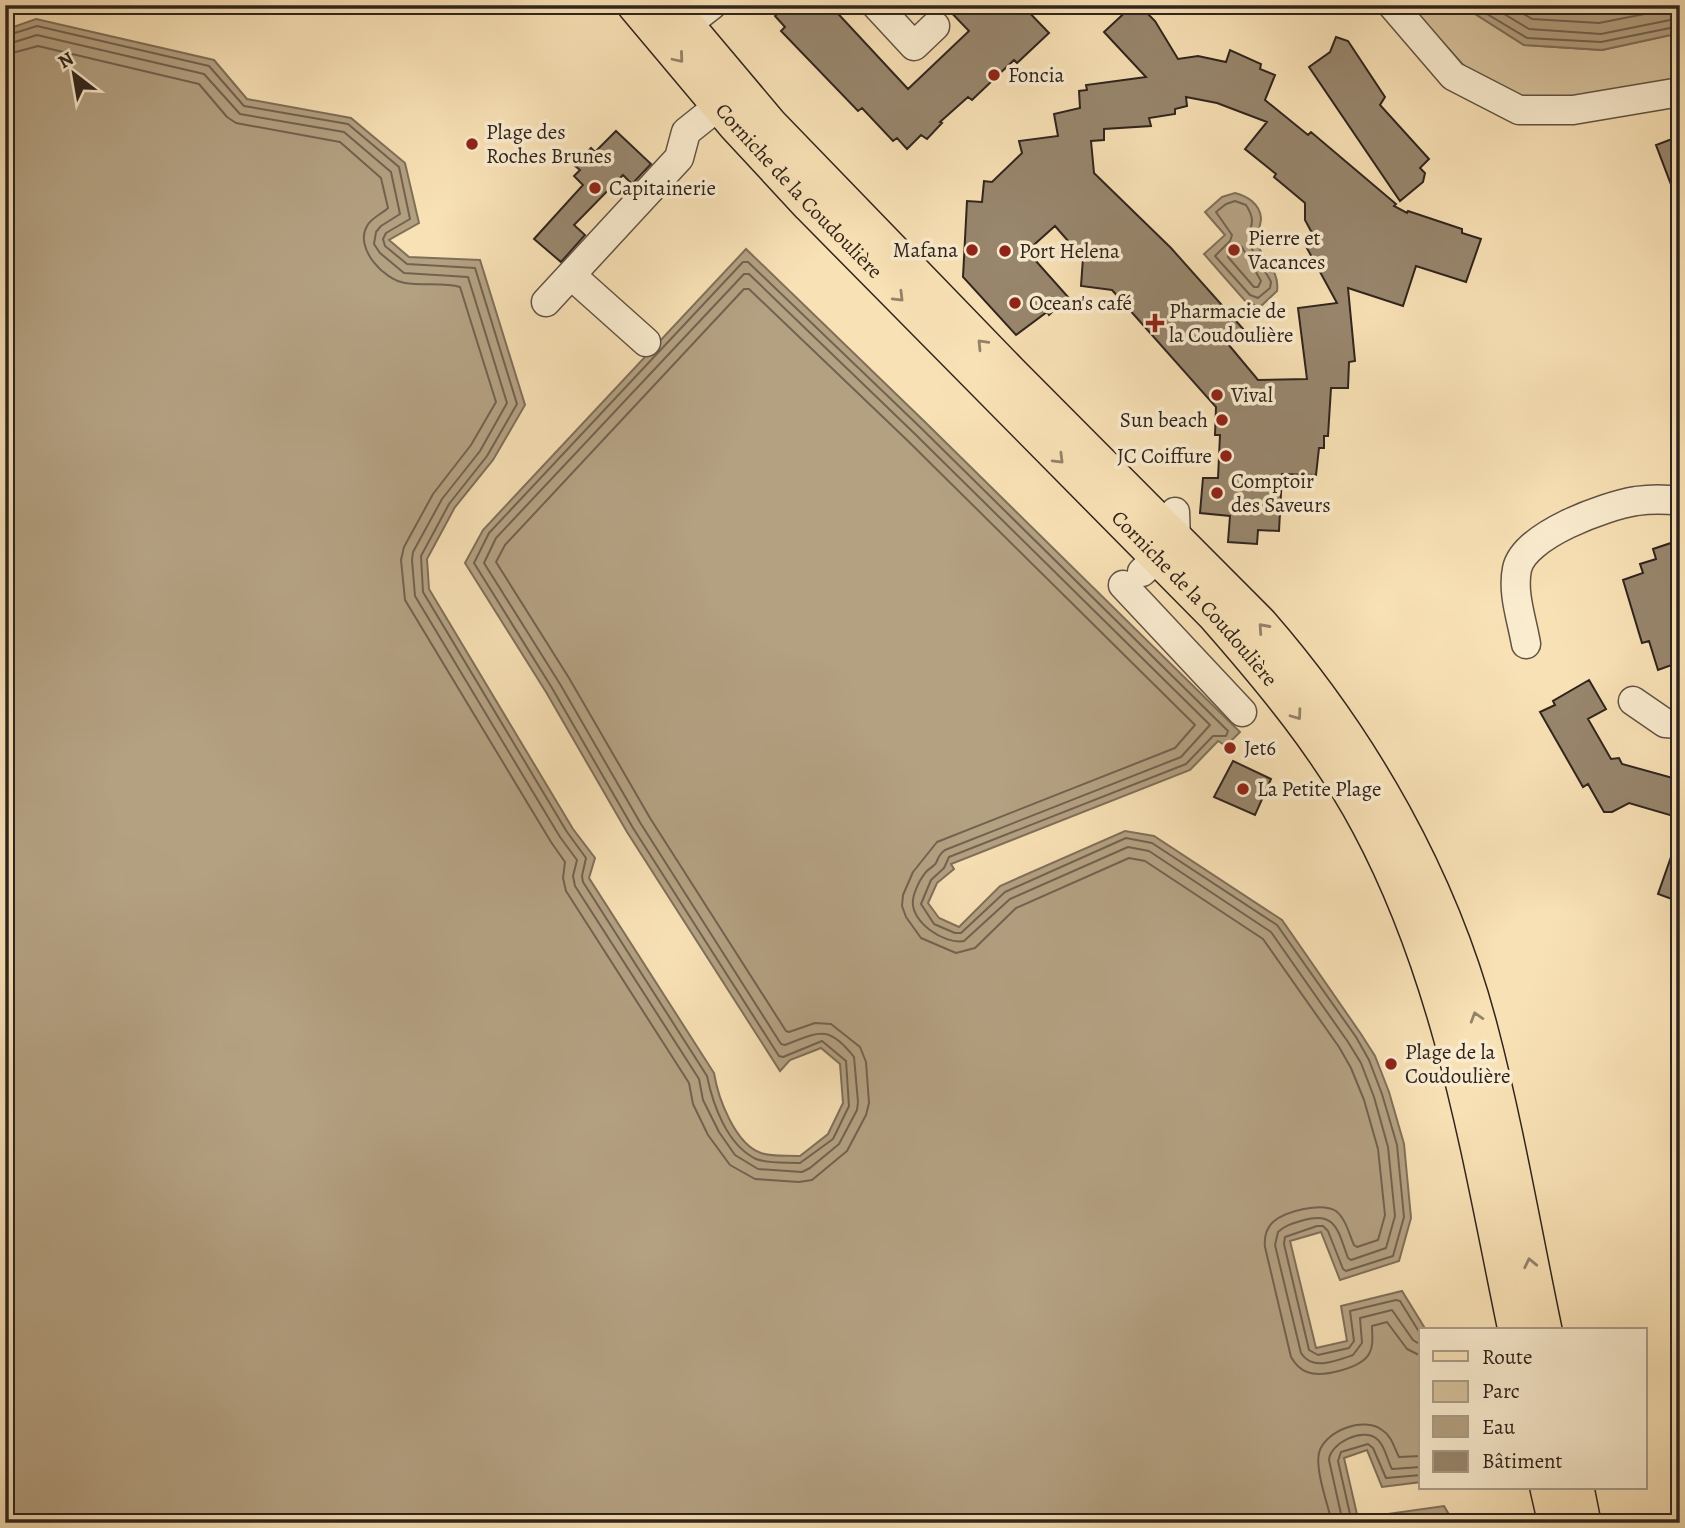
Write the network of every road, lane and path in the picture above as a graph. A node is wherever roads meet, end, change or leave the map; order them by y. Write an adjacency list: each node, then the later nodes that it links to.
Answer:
1 (635, 5): 7 (main road, Corniche de la Coudoulière, one-way to 7)
2 (876, 5): 5 (street)
3 (1392, 5): 6 (street)
4 (688, 12): 7 (main road, Corniche de la Coudoulière)
5 (936, 26)
6 (1680, 92)
7 (729, 98): 8 (street); 12 (main road, Corniche de la Coudoulière, one-way to 12); 12 (main road, Corniche de la Coudoulière, one-way to 7)
8 (571, 275): 9 (street); 10 (street)
9 (546, 302)
10 (646, 342)
11 (1680, 500): 13 (street)
12 (1154, 553): 15 (street); 17 (main road, Corniche de la Coudoulière, one-way to 17); 18 (main road, Corniche de la Coudoulière, one-way to 12)
13 (1526, 644)
14 (1633, 701): 16 (street)
15 (1242, 712)
16 (1680, 724)
17 (1516, 1328)
18 (1544, 1328)
19 (1548, 1490): 21 (main road)
20 (1576, 1490): 22 (main road)
21 (1556, 1523)
22 (1583, 1523)

